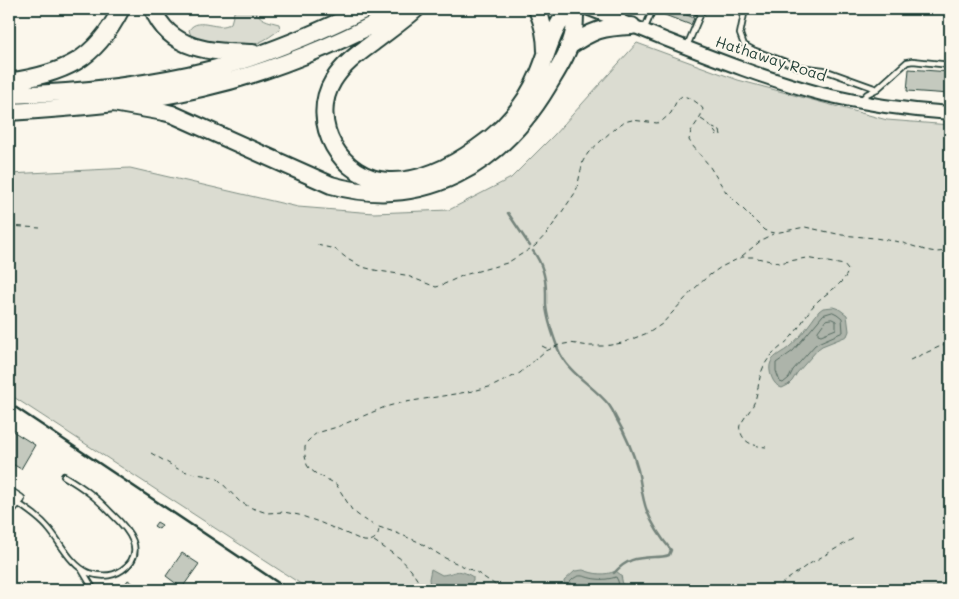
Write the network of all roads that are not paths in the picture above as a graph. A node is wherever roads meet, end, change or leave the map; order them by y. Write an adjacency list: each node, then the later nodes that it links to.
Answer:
1 (121, 9): 20 (highway)
2 (153, 9): 17 (highway)
3 (366, 9): 17 (highway)
4 (403, 9): 24 (highway)
5 (416, 9): 18 (highway)
6 (537, 9): 18 (highway)
7 (570, 9): 18 (highway)
8 (575, 9): 15 (highway)
9 (589, 9): 14 (main road, Hathaway Road)
10 (653, 9): 14 (lane)
11 (692, 9): 13 (lane)
12 (745, 9): 21 (lane)
13 (703, 11): 16 (lane)
14 (628, 18): 15 (highway); 16 (main road, Hathaway Road)
15 (568, 47): 24 (highway)
16 (686, 47): 23 (main road, Hathaway Road)
17 (266, 52): 22 (highway)
18 (546, 54)
19 (950, 64): 21 (lane)
20 (9, 82)
21 (877, 88): 23 (lane)
22 (9, 95)
23 (859, 102): 26 (main road, Hathaway Road)
24 (114, 103): 25 (highway)
25 (9, 112)
26 (950, 113)
27 (64, 476): 31 (lane)
28 (9, 492): 29 (street)
29 (16, 502): 30 (street); 31 (lane)
30 (9, 511)
31 (81, 569): 32 (lane)
32 (94, 590)

